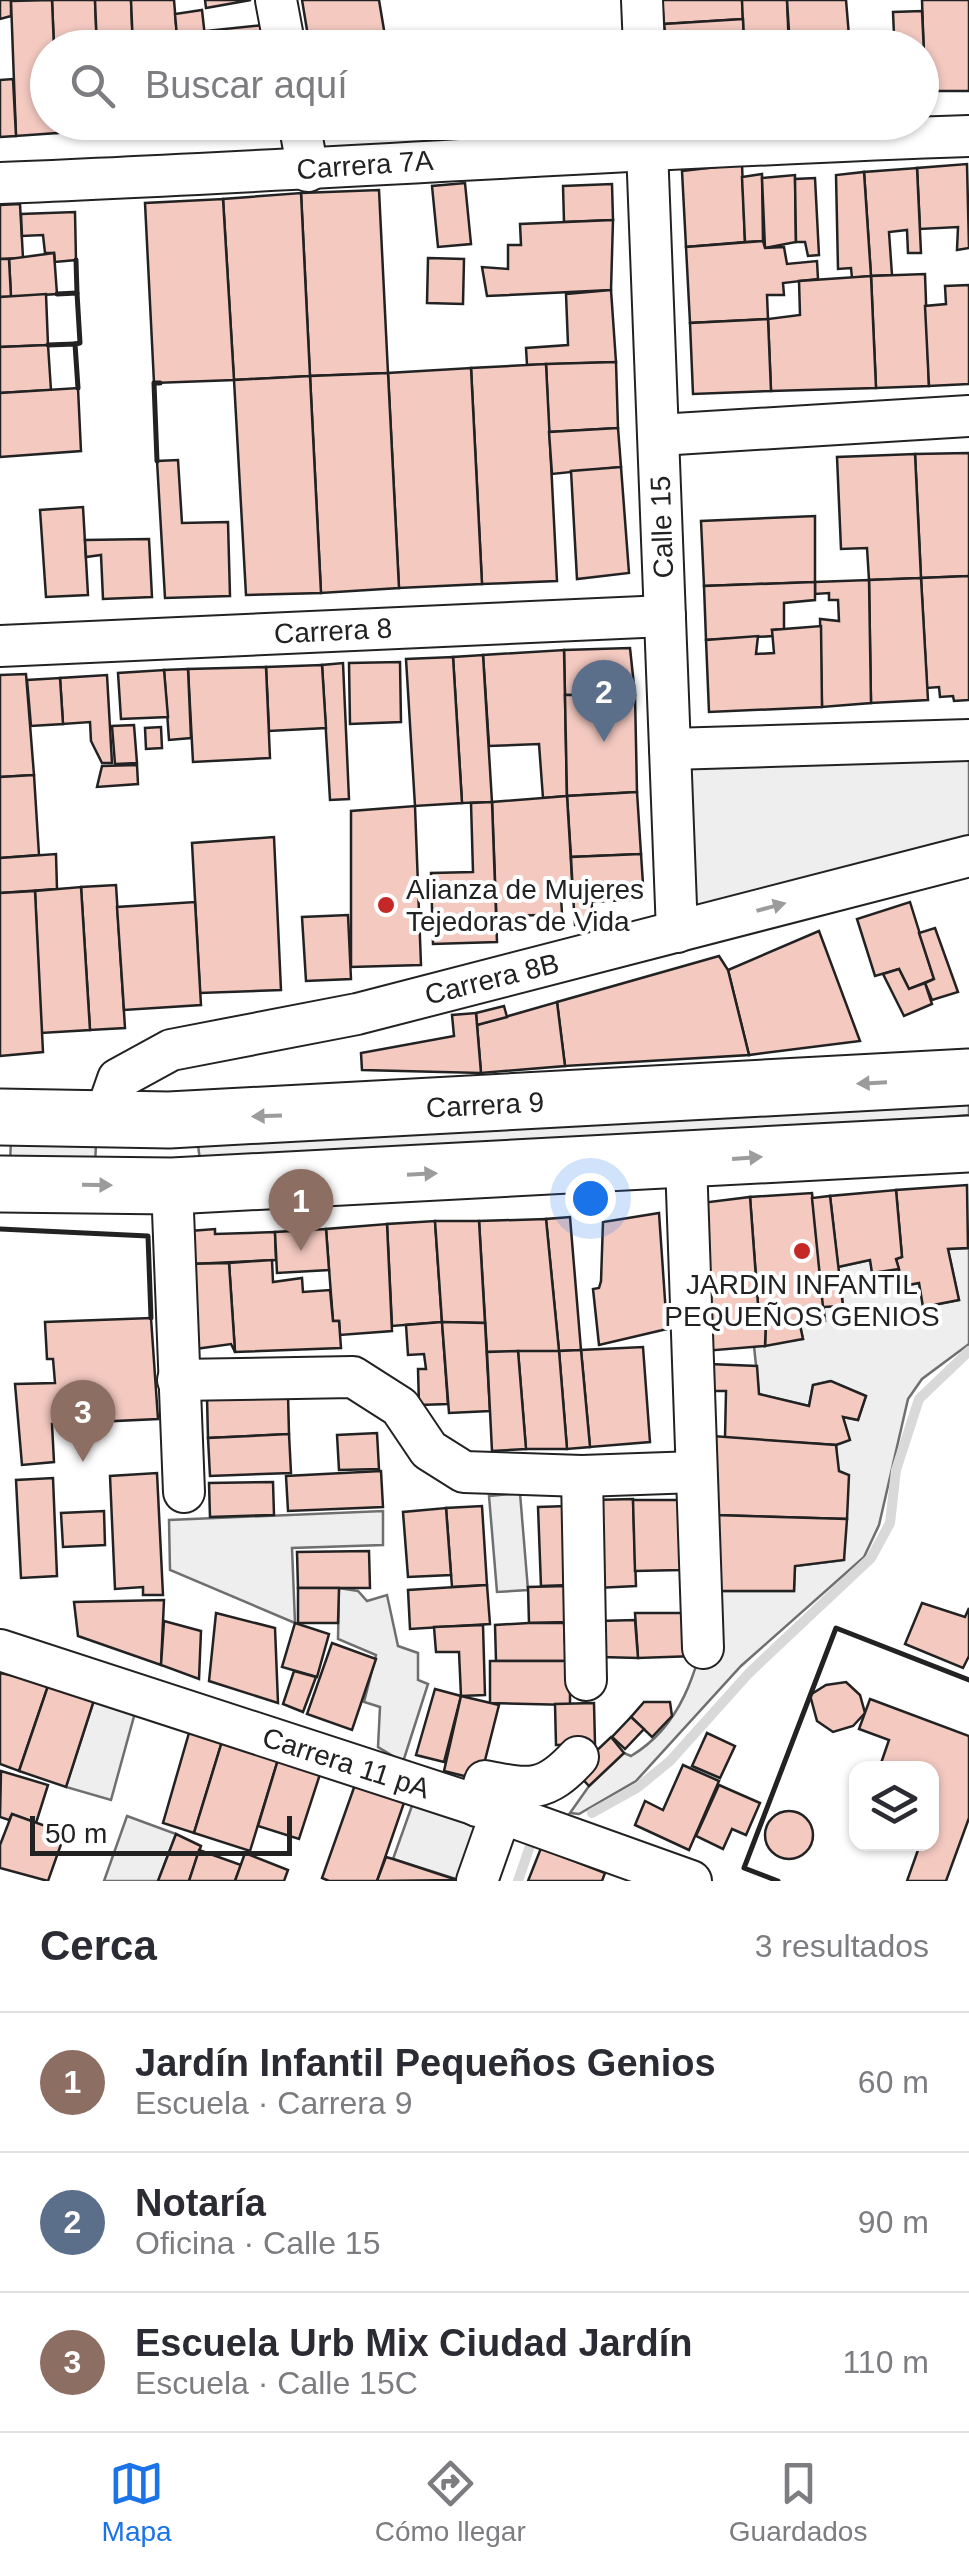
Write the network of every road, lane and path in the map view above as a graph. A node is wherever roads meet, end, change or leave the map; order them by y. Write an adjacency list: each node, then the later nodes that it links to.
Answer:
1 (276, 0): 3 (street)
2 (642, 0): 4 (street)
3 (282, 30)
4 (643, 30)
5 (939, 136): 6 (street, Carrera 7A)
6 (969, 136)
7 (302, 140): 10 (street)
8 (599, 140): 10 (street, Carrera 7A)
9 (646, 140): 13 (street, Calle 15)
10 (308, 171): 11 (street, Carrera 7A)
11 (0, 183)
12 (969, 416): 13 (street)
13 (659, 435): 14 (street, Calle 15)
14 (665, 616): 15 (street, Carrera 8); 17 (street, Calle 15)
15 (0, 646)
16 (969, 740): 17 (street)
17 (670, 749): 19 (street, Calle 15)
18 (969, 856): 19 (street, Carrera 8B, one-way to 18)
19 (677, 932): 22 (street, Carrera 8B)
20 (969, 1077): 22 (highway, Carrera 9, one-way to 22)
21 (0, 1117): 22 (highway, Carrera 9)
22 (104, 1119)
23 (969, 1144): 24 (highway, one-way to 23)
24 (686, 1162): 26 (highway, one-way to 24); 28 (street)
25 (0, 1184): 26 (highway, one-way to 26)
26 (172, 1186): 27 (street)
27 (178, 1380): 29 (street); 30 (street)
28 (696, 1472): 29 (street); 31 (street)
29 (582, 1476): 33 (street)
30 (184, 1492)
31 (703, 1648)
32 (0, 1650): 35 (street, Carrera 11 pA)
33 (586, 1680)
34 (578, 1757): 35 (street)
35 (489, 1810): 36 (street); 37 (street, Carrera 11 pA)
36 (477, 1881)
37 (691, 1881)

